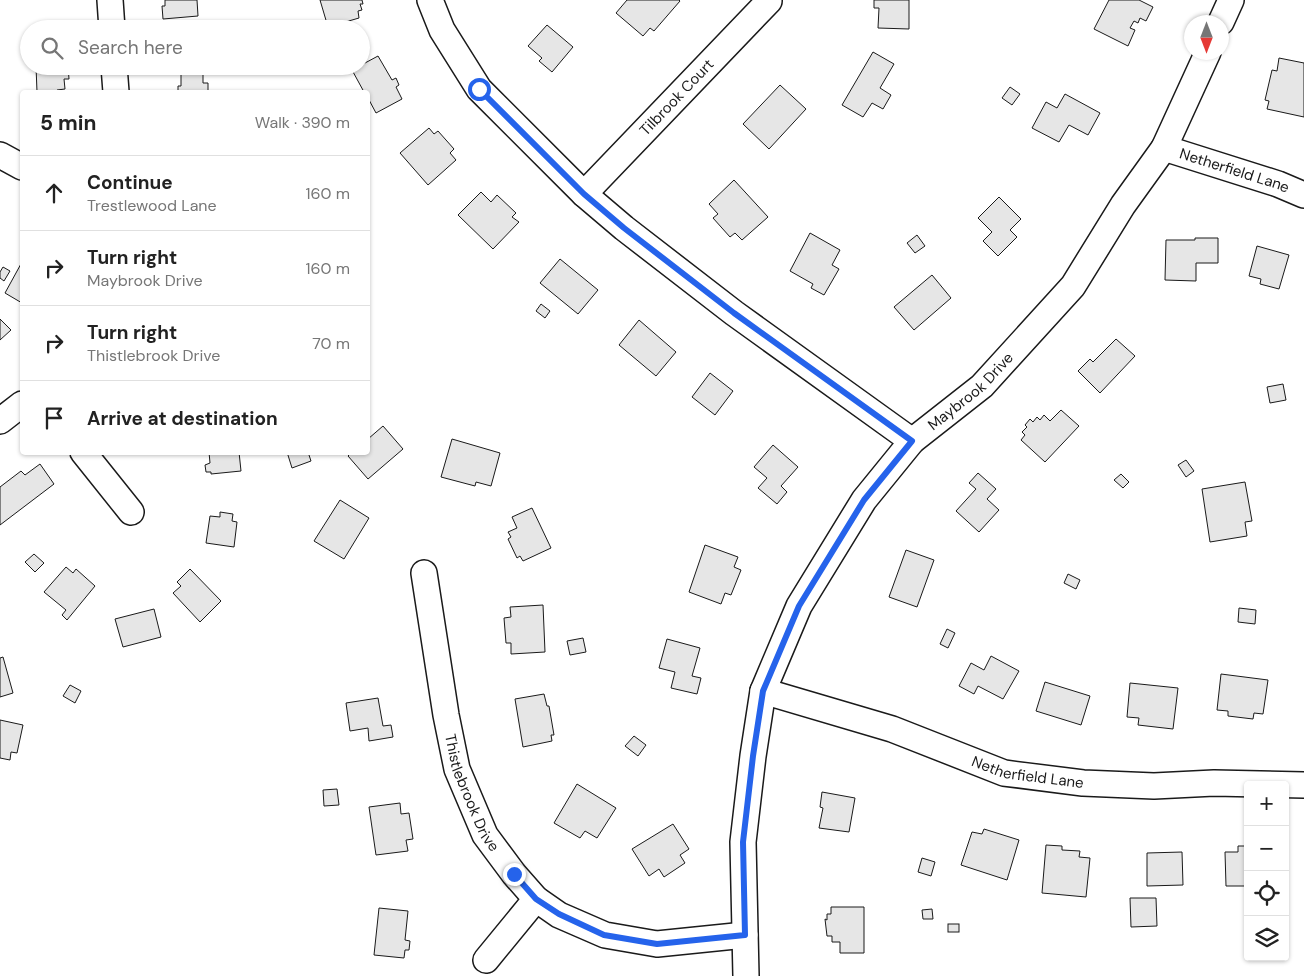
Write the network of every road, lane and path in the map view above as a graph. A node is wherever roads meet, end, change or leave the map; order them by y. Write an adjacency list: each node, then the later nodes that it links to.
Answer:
1 (110, 0): 6 (street)
2 (430, 0): 13 (street)
3 (1231, 0): 5 (street)
4 (768, 1): 13 (street, Tilbrook Court)
5 (1224, 15)
6 (111, 20)
7 (1204, 60): 10 (street, Maybrook Drive)
8 (115, 75): 9 (street)
9 (116, 90)
10 (1164, 148): 14 (street, Netherfield Lane); 17 (street, Maybrook Drive)
11 (0, 156): 12 (street)
12 (20, 166)
13 (584, 194): 17 (street)
14 (1304, 195)
15 (20, 406): 16 (street)
16 (0, 421)
17 (912, 441): 21 (street, Maybrook Drive)
18 (85, 455): 19 (street)
19 (131, 512)
20 (424, 573): 23 (street, Thistlebrook Drive)
21 (763, 691): 22 (street, Netherfield Lane); 24 (street, Maybrook Drive)
22 (1304, 785)
23 (536, 899): 24 (street, Thistlebrook Drive); 25 (street)
24 (745, 935): 26 (street, Maybrook Drive)
25 (486, 960)
26 (746, 976)

